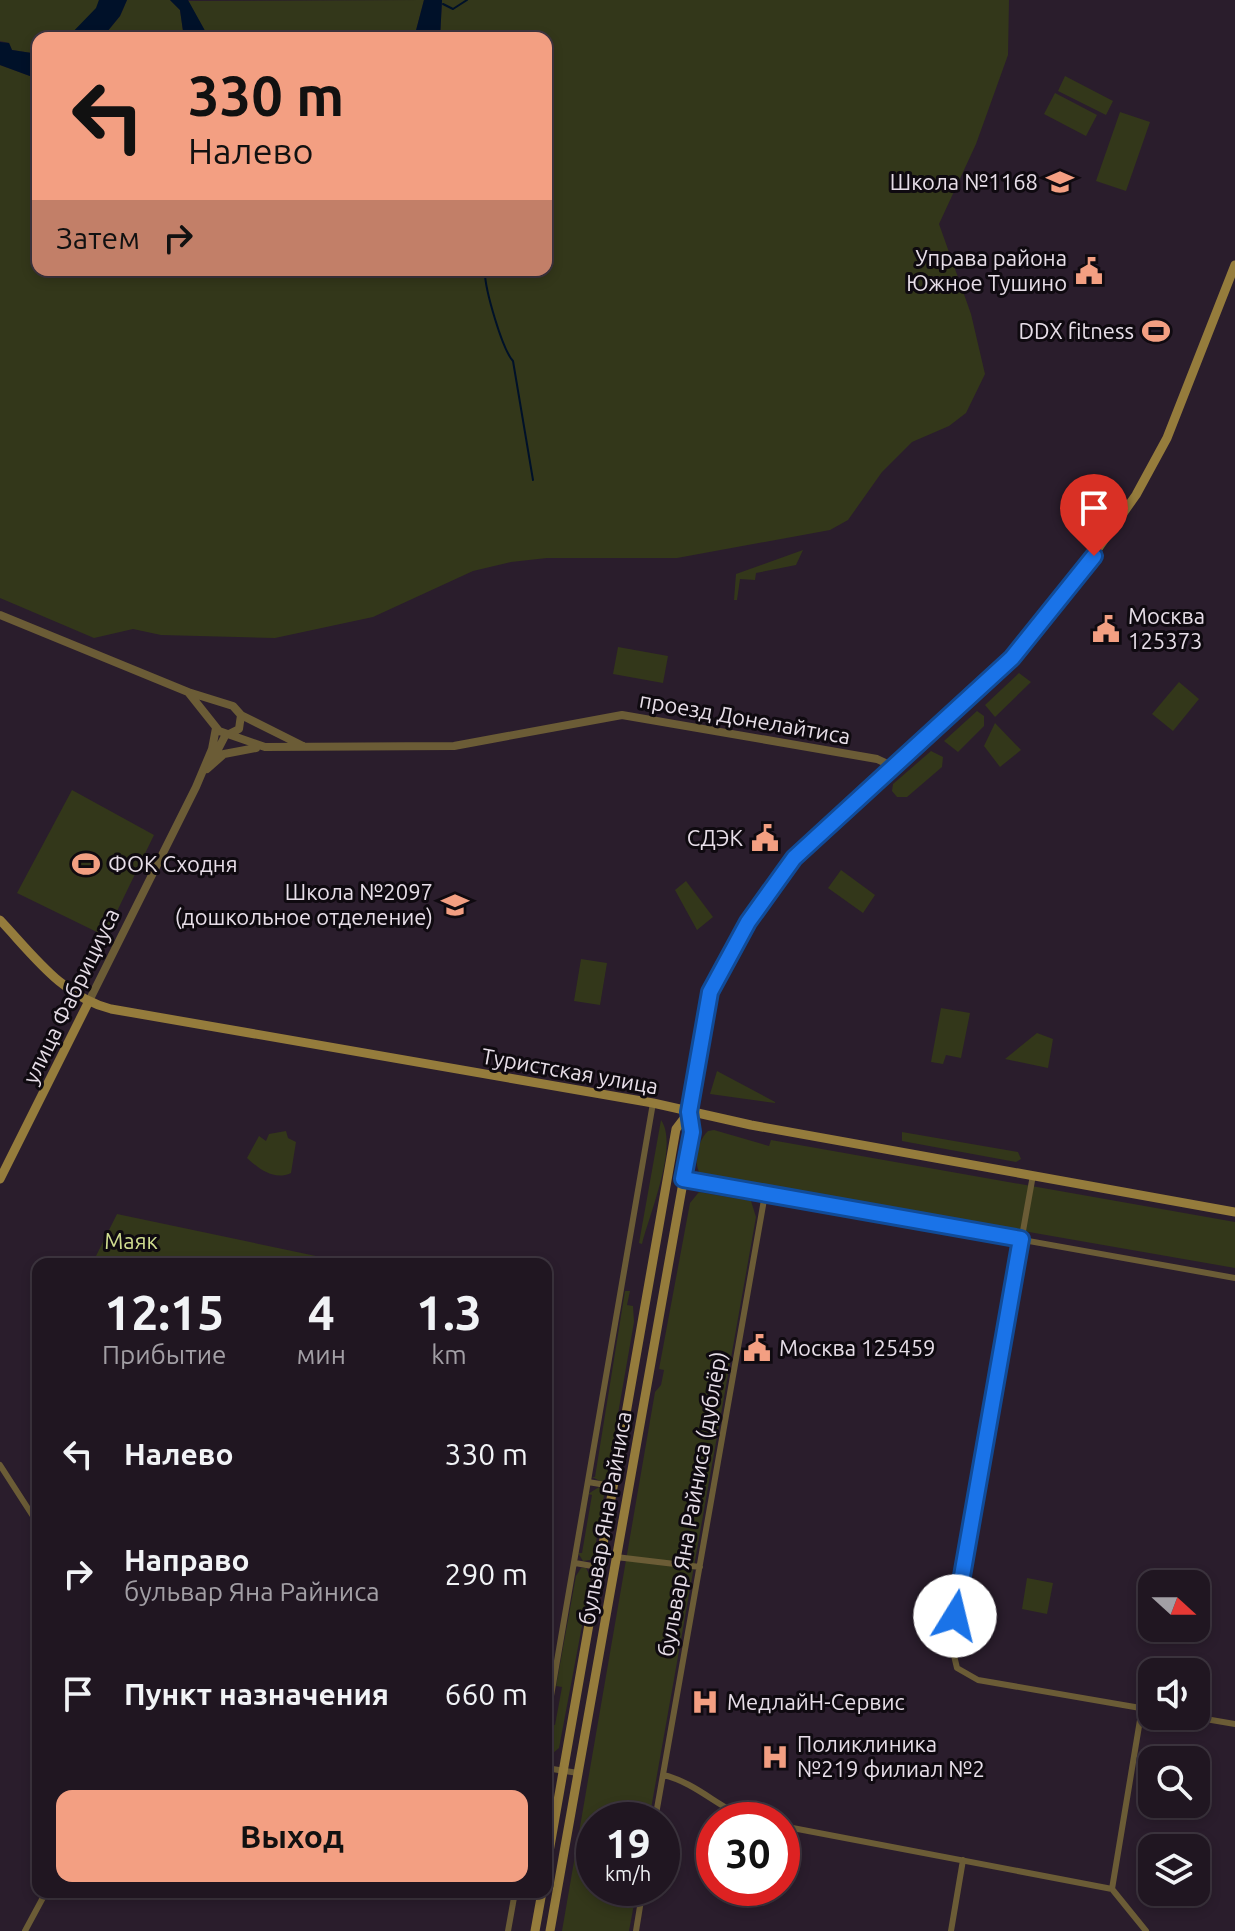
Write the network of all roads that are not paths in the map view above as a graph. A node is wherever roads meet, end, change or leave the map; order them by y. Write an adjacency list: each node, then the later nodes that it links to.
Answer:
1 (1235, 265): 10 (main road, бульвар Яна Райниса)
2 (0, 615): 3 (street, проезд Донелайтиса)
3 (188, 692): 4 (street, проезд Донелайтиса); 6 (street, проезд Донелайтиса)
4 (225, 706): 5 (street, проезд Донелайтиса); 6 (street)
5 (241, 715): 7 (street); 8 (street, проезд Донелайтиса)
6 (214, 724): 7 (street, проезд Донелайтиса); 12 (street, улица Фабрициуса)
7 (228, 734): 9 (street, проезд Донелайтиса); 11 (street, улица Фабрициуса)
8 (304, 746): 9 (street, проезд Донелайтиса); 10 (street, проезд Донелайтиса)
9 (265, 747): 11 (street)
10 (892, 766): 16 (main road, бульвар Яна Райниса)
11 (207, 769): 12 (street, улица Фабрициуса)
12 (196, 787): 14 (street, улица Фабрициуса)
13 (0, 920): 14 (main road)
14 (88, 1003): 15 (main road, Туристская улица); 18 (main road, улица Фабрициуса)
15 (653, 1103): 16 (main road, Туристская улица); 25 (street)
16 (689, 1112): 17 (main road, Туристская улица); 19 (main road, бульвар Яна Райниса); 26 (main road, бульвар Яна Райниса)
17 (1033, 1175): 21 (main road, Туристская улица); 22 (street)
18 (0, 1179)
19 (683, 1179): 20 (street); 28 (main road, бульвар Яна Райниса)
20 (765, 1194): 22 (street); 31 (street, бульвар Яна Райниса (дублёр))
21 (1235, 1212)
22 (1021, 1239): 23 (street); 33 (street)
23 (1235, 1278)
24 (0, 1465): 27 (street)
25 (588, 1482): 26 (street); 29 (street)
26 (612, 1486): 30 (main road, бульвар Яна Райниса)
27 (32, 1515)
28 (616, 1557): 31 (street); 39 (main road, бульвар Яна Райниса)
29 (575, 1563): 30 (street); 32 (street)
30 (598, 1567): 38 (main road, бульвар Яна Райниса)
31 (700, 1567): 40 (street, бульвар Яна Райниса (дублёр))
32 (552, 1691)
33 (1138, 1707)
34 (1210, 1720): 35 (street)
35 (1235, 1724)
36 (1138, 1730): 46 (street)
37 (552, 1769): 38 (street)
38 (563, 1771): 39 (street); 44 (main road, бульвар Яна Райниса)
39 (578, 1773): 54 (main road, бульвар Яна Райниса)
40 (663, 1775): 41 (street, бульвар Яна Райниса (дублёр)); 42 (street)
41 (658, 1802)
42 (715, 1802)
43 (800, 1829): 45 (street)
44 (552, 1834)
45 (963, 1860): 46 (street); 56 (street)
46 (1112, 1889): 57 (street)
47 (43, 1898): 51 (street)
48 (514, 1898): 52 (street)
49 (541, 1898): 53 (main road)
50 (640, 1906): 55 (street)
51 (25, 1931)
52 (508, 1931)
53 (535, 1931)
54 (550, 1931)
55 (636, 1931)
56 (951, 1931)
57 (1146, 1931)

